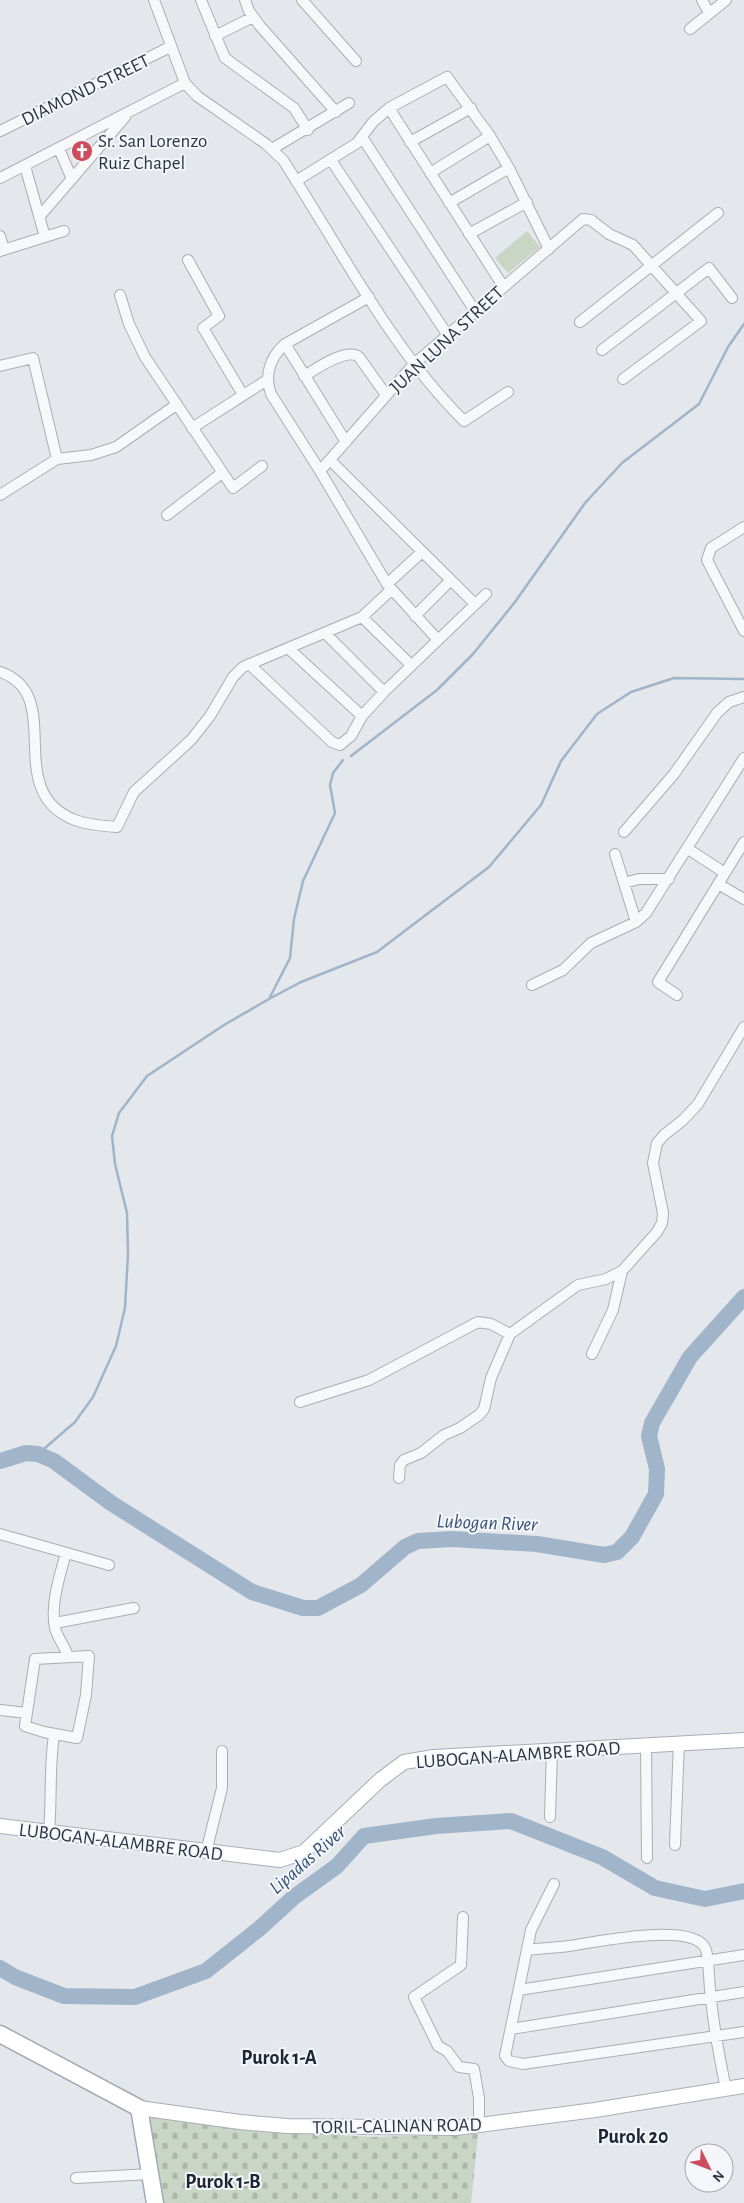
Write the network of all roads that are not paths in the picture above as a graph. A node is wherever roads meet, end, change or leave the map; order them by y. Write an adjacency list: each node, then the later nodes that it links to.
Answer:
1 (154, 0): 11 (street)
2 (201, 0): 10 (street)
3 (245, 0): 8 (street)
4 (702, 0): 7 (street)
5 (726, 0): 7 (street)
6 (305, 1): 12 (street)
7 (709, 13): 9 (street)
8 (253, 17): 10 (street); 18 (street)
9 (690, 29)
10 (215, 36): 19 (street)
11 (170, 47): 13 (street); 20 (street, DIAMOND STREET)
12 (356, 61)
13 (185, 83): 17 (street); 24 (street)
14 (349, 103): 18 (street)
15 (389, 108): 16 (street); 22 (street); 23 (street)
16 (471, 108): 21 (street); 23 (street)
17 (129, 112): 25 (street); 31 (street)
18 (336, 112): 19 (street)
19 (308, 130): 24 (street)
20 (0, 131)
21 (490, 136): 28 (street); 29 (street)
22 (362, 137): 26 (street); 50 (street)
23 (410, 142): 29 (street)
24 (272, 149): 32 (street)
25 (59, 150): 27 (street); 31 (street)
26 (331, 160): 32 (street); 52 (street)
27 (25, 166): 30 (street); 36 (street)
28 (509, 168): 33 (street); 34 (street)
29 (430, 173): 34 (street)
30 (0, 178)
31 (72, 180): 36 (street)
32 (296, 181): 48 (street)
33 (527, 202): 38 (street); 41 (street)
34 (449, 203): 38 (street)
35 (718, 213): 44 (street)
36 (39, 217): 40 (street)
37 (64, 231): 40 (street)
38 (469, 234): 45 (street)
39 (0, 236): 42 (street)
40 (45, 237): 42 (street)
41 (549, 249): 44 (street, JUAN LUNA STREET); 45 (street, JUAN LUNA STREET)
42 (2, 250)
43 (188, 260): 61 (street)
44 (651, 266): 46 (street, JUAN LUNA STREET); 51 (street)
45 (503, 286): 50 (street, JUAN LUNA STREET)
46 (676, 293): 49 (street); 54 (street); 58 (street, JUAN LUNA STREET)
47 (120, 295): 63 (street)
48 (369, 297): 53 (street); 55 (street)
49 (732, 298)
50 (475, 311): 52 (street, JUAN LUNA STREET)
51 (580, 322)
52 (447, 334): 55 (street, JUAN LUNA STREET)
53 (285, 344): 57 (street); 59 (street)
54 (602, 350)
55 (414, 364): 60 (street); 62 (street, JUAN LUNA STREET)
56 (0, 366): 66 (street)
57 (304, 376): 62 (street); 65 (street)
58 (623, 379)
59 (267, 380): 61 (street); 69 (street)
60 (508, 392)
61 (243, 394): 64 (street)
62 (386, 395): 65 (street, JUAN LUNA STREET)
63 (176, 405): 64 (street); 66 (street)
64 (192, 428): 70 (street)
65 (346, 442): 67 (street, JUAN LUNA STREET)
66 (57, 459): 71 (street)
67 (330, 460): 69 (street, JUAN LUNA STREET); 74 (street)
68 (262, 466): 70 (street)
69 (320, 471): 76 (street)
70 (222, 473): 72 (street)
71 (0, 495)
72 (167, 514)
73 (744, 527): 81 (street)
74 (422, 552): 75 (street); 76 (street)
75 (451, 580): 78 (street); 79 (street)
76 (389, 587): 79 (street); 80 (street)
77 (486, 594): 78 (street)
78 (475, 604): 83 (street)
79 (415, 616): 83 (street)
80 (362, 617): 82 (street); 86 (street)
81 (744, 631)
82 (325, 633): 84 (street); 88 (street)
83 (438, 640): 86 (street)
84 (288, 648): 85 (street); 90 (street)
85 (249, 664): 87 (street); 90 (street)
86 (411, 666): 88 (street)
87 (0, 672)
88 (384, 692): 90 (street)
89 (744, 696): 92 (street)
90 (362, 716)
91 (744, 758): 94 (street)
92 (624, 832)
93 (744, 842): 96 (street)
94 (688, 848): 96 (street); 97 (street)
95 (615, 854): 98 (street)
96 (725, 873): 99 (street)
97 (669, 879): 98 (street); 101 (street)
98 (624, 883): 101 (street)
99 (718, 884): 100 (street); 103 (street)
100 (744, 899)
101 (636, 922): 102 (street)
102 (532, 985)
103 (677, 994)
104 (744, 1027): 105 (street)
105 (622, 1271): 106 (street); 107 (street)
106 (510, 1334): 108 (street); 109 (street)
107 (592, 1354)
108 (300, 1402)
109 (398, 1478)
110 (0, 1534): 111 (street)
111 (66, 1553): 112 (street); 114 (street)
112 (109, 1565)
113 (134, 1608): 114 (street)
114 (55, 1623): 115 (street)
115 (68, 1657): 117 (street); 118 (street)
116 (0, 1710): 117 (street)
117 (27, 1713): 118 (street)
118 (54, 1734): 126 (street)
119 (744, 1740): 120 (street, LUBOGAN-ALAMBRE ROAD)
120 (679, 1742): 121 (street, LUBOGAN-ALAMBRE ROAD); 127 (street)
121 (646, 1745): 122 (street, LUBOGAN-ALAMBRE ROAD); 129 (street)
122 (552, 1750): 124 (street); 128 (street, LUBOGAN-ALAMBRE ROAD)
123 (222, 1751): 128 (street)
124 (550, 1817)
125 (0, 1826): 126 (street, LUBOGAN-ALAMBRE ROAD)
126 (49, 1831): 128 (street, LUBOGAN-ALAMBRE ROAD)
127 (675, 1845)
128 (206, 1852)
129 (647, 1858)
130 (554, 1884): 132 (street)
131 (463, 1917): 145 (street)
132 (528, 1950): 134 (street); 135 (street)
133 (744, 1955): 134 (street)
134 (708, 1961): 135 (street); 137 (street)
135 (519, 1990): 138 (street)
136 (744, 1992): 137 (street)
137 (710, 1997): 138 (street); 141 (street)
138 (511, 2029): 141 (street)
139 (744, 2032): 141 (street)
140 (0, 2034): 144 (main road)
141 (715, 2036): 143 (street)
142 (744, 2086): 143 (street, TORIL-CALINAN ROAD)
143 (726, 2089): 145 (street, TORIL-CALINAN ROAD)
144 (139, 2108): 145 (street, TORIL-CALINAN ROAD); 146 (main road)
145 (479, 2126)
146 (151, 2174): 147 (street); 148 (main road)
147 (76, 2178)
148 (155, 2203)

